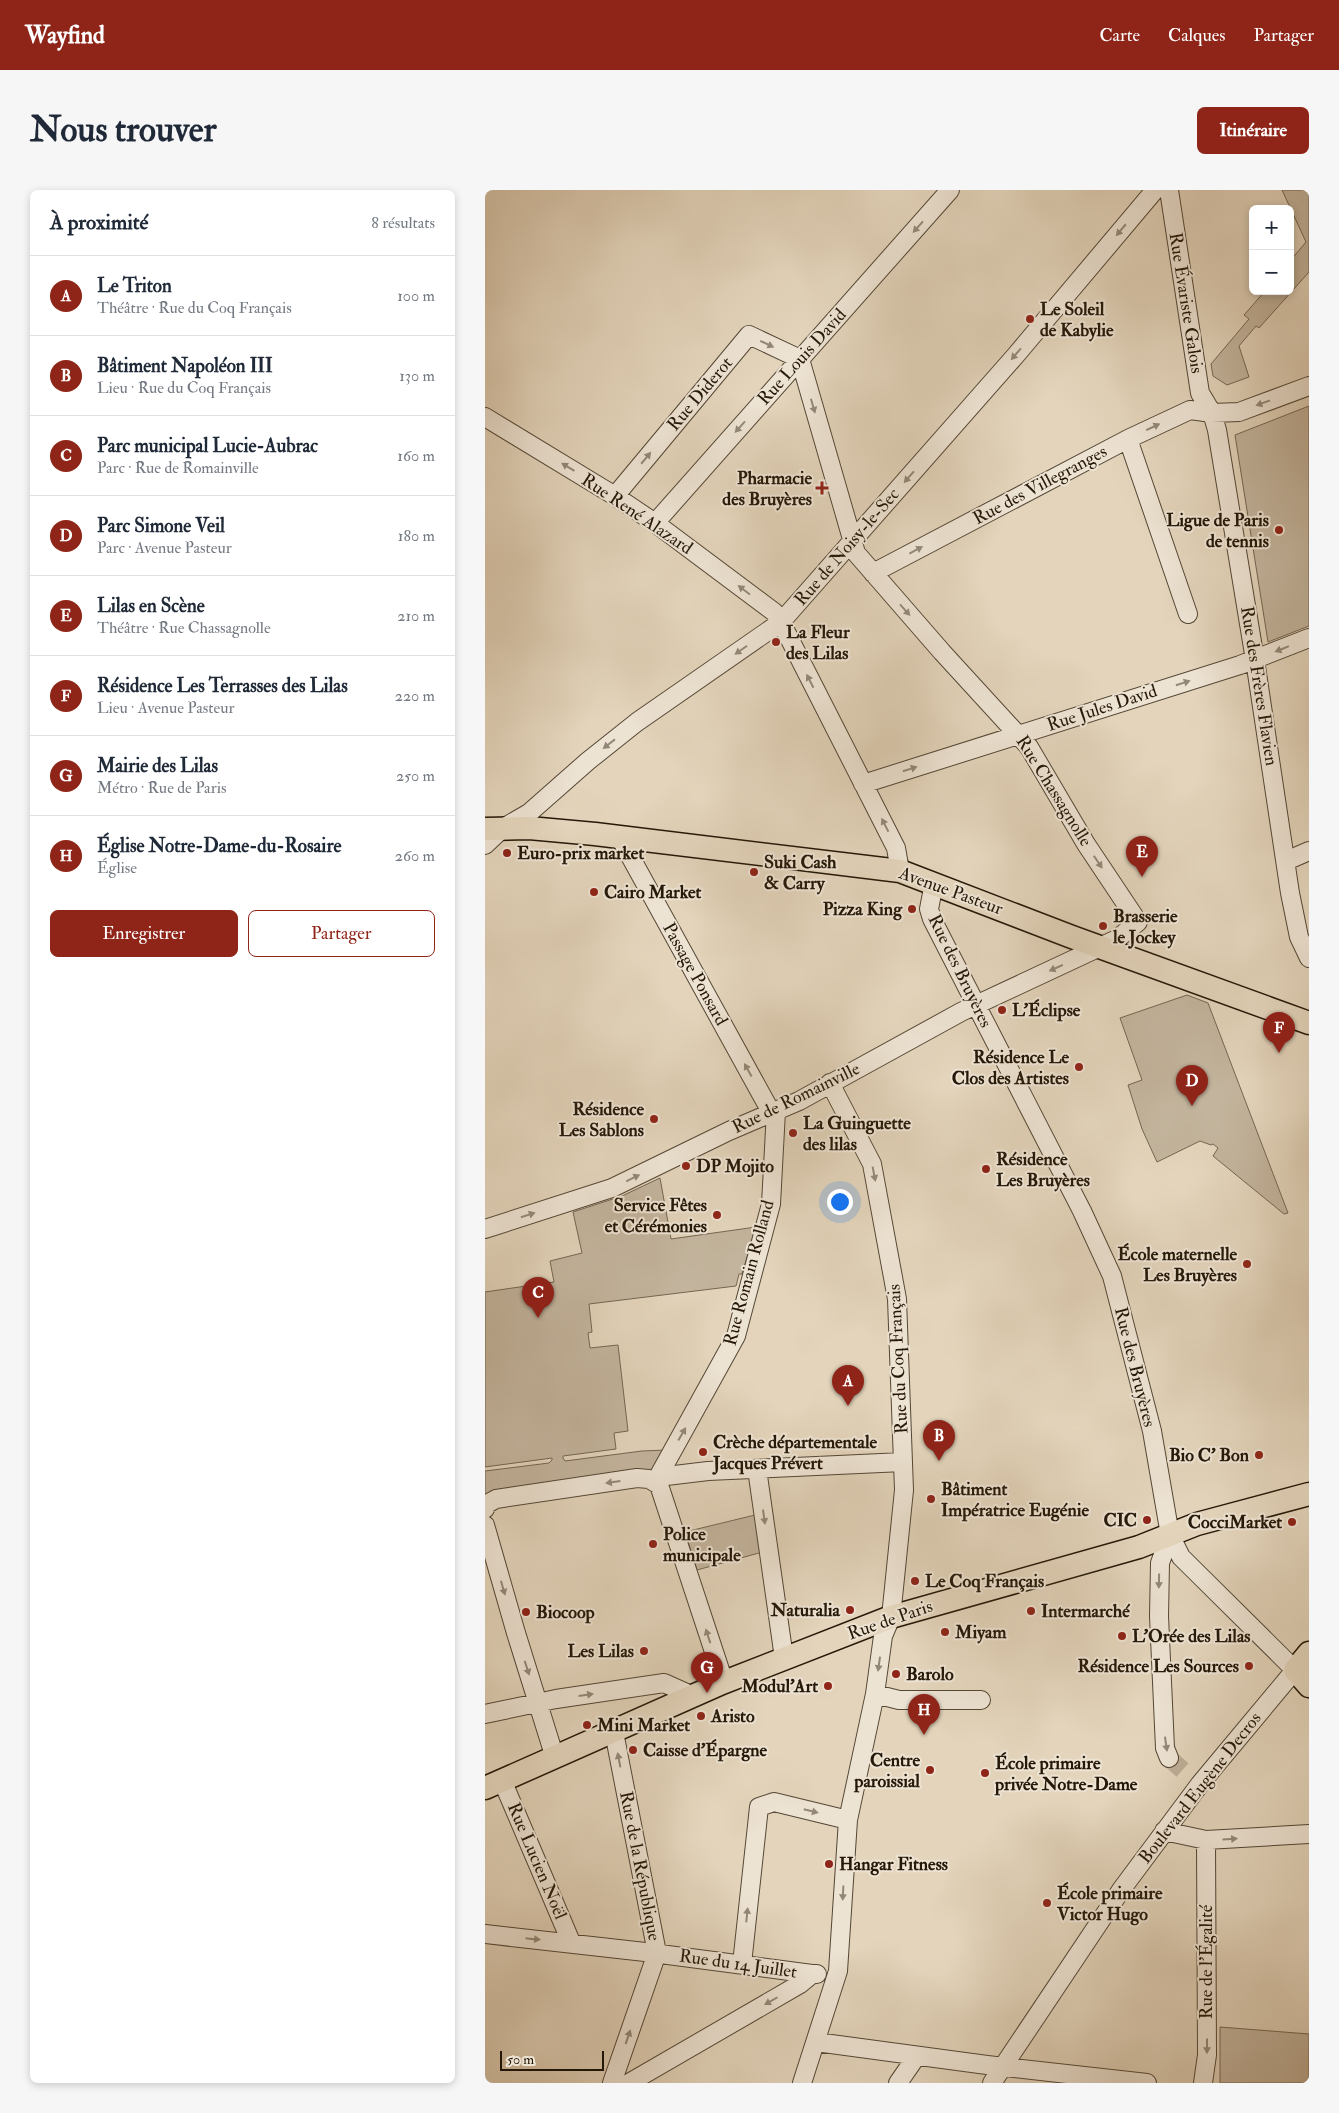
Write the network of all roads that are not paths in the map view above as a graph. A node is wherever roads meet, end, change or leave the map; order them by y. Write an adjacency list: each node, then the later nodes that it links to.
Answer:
1 (950, 190): 4 (street, Rue Louis David, one-way to 4)
2 (1155, 190): 11 (street, Rue de Noisy-le-Sec, one-way to 11)
3 (1169, 190): 6 (street, Rue Évariste Galois)
4 (800, 360): 9 (street, Rue Diderot, one-way to 4); 10 (street, Rue Louis David, one-way to 10); 11 (street, Rue Chassagnolle, one-way to 11)
5 (1309, 386): 6 (street, Rue des Villegranges, one-way to 6)
6 (1212, 412): 8 (street, Rue des Villegranges, one-way to 6); 16 (street, Rue des Frères Flavien)
7 (485, 417): 9 (street, Rue René Alazard, one-way to 7)
8 (1128, 439): 12 (street, Rue des Villegranges, one-way to 8); 13 (street)
9 (615, 496): 10 (street, Rue René Alazard)
10 (655, 523): 14 (street, Rue René Alazard, one-way to 10)
11 (852, 542): 12 (street, Rue Chassagnolle); 14 (street, Rue de Noisy-le-Sec)
12 (873, 573): 17 (street, Rue Chassagnolle, one-way to 17)
13 (1189, 614)
14 (781, 622): 18 (street, one-way to 14); 19 (street, Rue de Noisy-le-Sec, one-way to 19)
15 (1309, 638): 16 (street, Rue Jules David, one-way to 16)
16 (1255, 660): 17 (street, Rue Jules David, one-way to 16); 23 (street, Rue des Frères Flavien)
17 (1020, 735): 18 (street, Rue Jules David, one-way to 17); 26 (street, Rue Chassagnolle, one-way to 26)
18 (863, 784): 24 (street, one-way to 18)
19 (494, 828): 20 (main road, Avenue Pasteur); 21 (street, Rue de Noisy-le-Sec)
20 (619, 836): 24 (main road, Avenue Pasteur); 31 (street, Passage Ponsard, one-way to 20)
21 (485, 844)
22 (1309, 851): 23 (street)
23 (1286, 861): 27 (street, Rue des Frères Flavien)
24 (900, 871): 25 (main road, Avenue Pasteur)
25 (934, 883): 26 (main road, Avenue Pasteur); 28 (street, Rue des Bruyères)
26 (1099, 947): 28 (street, Rue de Romainville, one-way to 28); 29 (main road, Avenue Pasteur)
27 (1309, 958)
28 (975, 1004): 30 (street, Rue de Romainville); 39 (street, Rue des Bruyères)
29 (1309, 1023)
30 (830, 1083): 31 (street, Rue de Romainville); 33 (street, Rue du Coq Français, one-way to 33)
31 (774, 1112): 32 (street, Rue de Romainville, one-way to 31); 35 (street, Rue Romain Rolland, one-way to 31)
32 (485, 1229)
33 (903, 1462): 34 (street); 40 (street, Rue du Coq Français)
34 (757, 1469): 35 (street); 42 (street, one-way to 42)
35 (659, 1481): 37 (street, one-way to 37); 44 (street, one-way to 35)
36 (1309, 1494): 39 (main road, Rue de Paris)
37 (486, 1506)
38 (485, 1524): 48 (street, one-way to 48)
39 (1170, 1534): 40 (main road, Rue de Paris); 43 (street); 52 (street, one-way to 52)
40 (891, 1617): 42 (main road, Rue de Paris); 45 (street, Rue du Coq Français, one-way to 45)
41 (1309, 1653): 43 (main road)
42 (784, 1658): 44 (main road, Rue de Paris)
43 (1302, 1678): 55 (street, Boulevard Eugène Decros)
44 (722, 1683): 46 (main road, Rue de Paris)
45 (875, 1694): 47 (street); 54 (street, Rue du Coq Français)
46 (693, 1696): 48 (street, one-way to 46); 50 (main road, Rue de Paris)
47 (981, 1700)
48 (538, 1703): 49 (street); 51 (street)
49 (485, 1714)
50 (613, 1732): 51 (main road, Rue de Paris); 60 (street, Rue de la République, one-way to 50)
51 (555, 1758): 53 (main road, Rue de Paris)
52 (1169, 1758)
53 (494, 1784): 59 (street, Rue Lucien Noël)
54 (848, 1820): 61 (street, one-way to 54); 62 (street, Rue du Coq Français, one-way to 62)
55 (1164, 1831): 57 (street); 66 (street, Boulevard Eugène Decros)
56 (1309, 1834): 57 (street, one-way to 56)
57 (1206, 1840): 73 (street, Rue de l'Égalité, one-way to 73)
58 (485, 1934): 59 (street, Rue du 14 Juillet, one-way to 59)
59 (571, 1942): 60 (street, Rue du 14 Juillet)
60 (657, 1953): 61 (street, Rue du 14 Juillet); 67 (street, Rue de la République, one-way to 60)
61 (742, 1964): 63 (street, Rue du 14 Juillet)
62 (837, 1971): 63 (street); 64 (street, Rue du Coq Français)
63 (812, 1974): 68 (street, one-way to 68)
64 (816, 2042): 65 (street); 69 (street, Rue du Coq Français)
65 (916, 2056): 66 (street); 70 (street)
66 (1004, 2067): 71 (street, Boulevard Eugène Decros); 72 (street)
67 (612, 2083)
68 (629, 2083)
69 (802, 2083)
70 (898, 2083)
71 (992, 2083)
72 (1147, 2083)
73 (1203, 2083)

